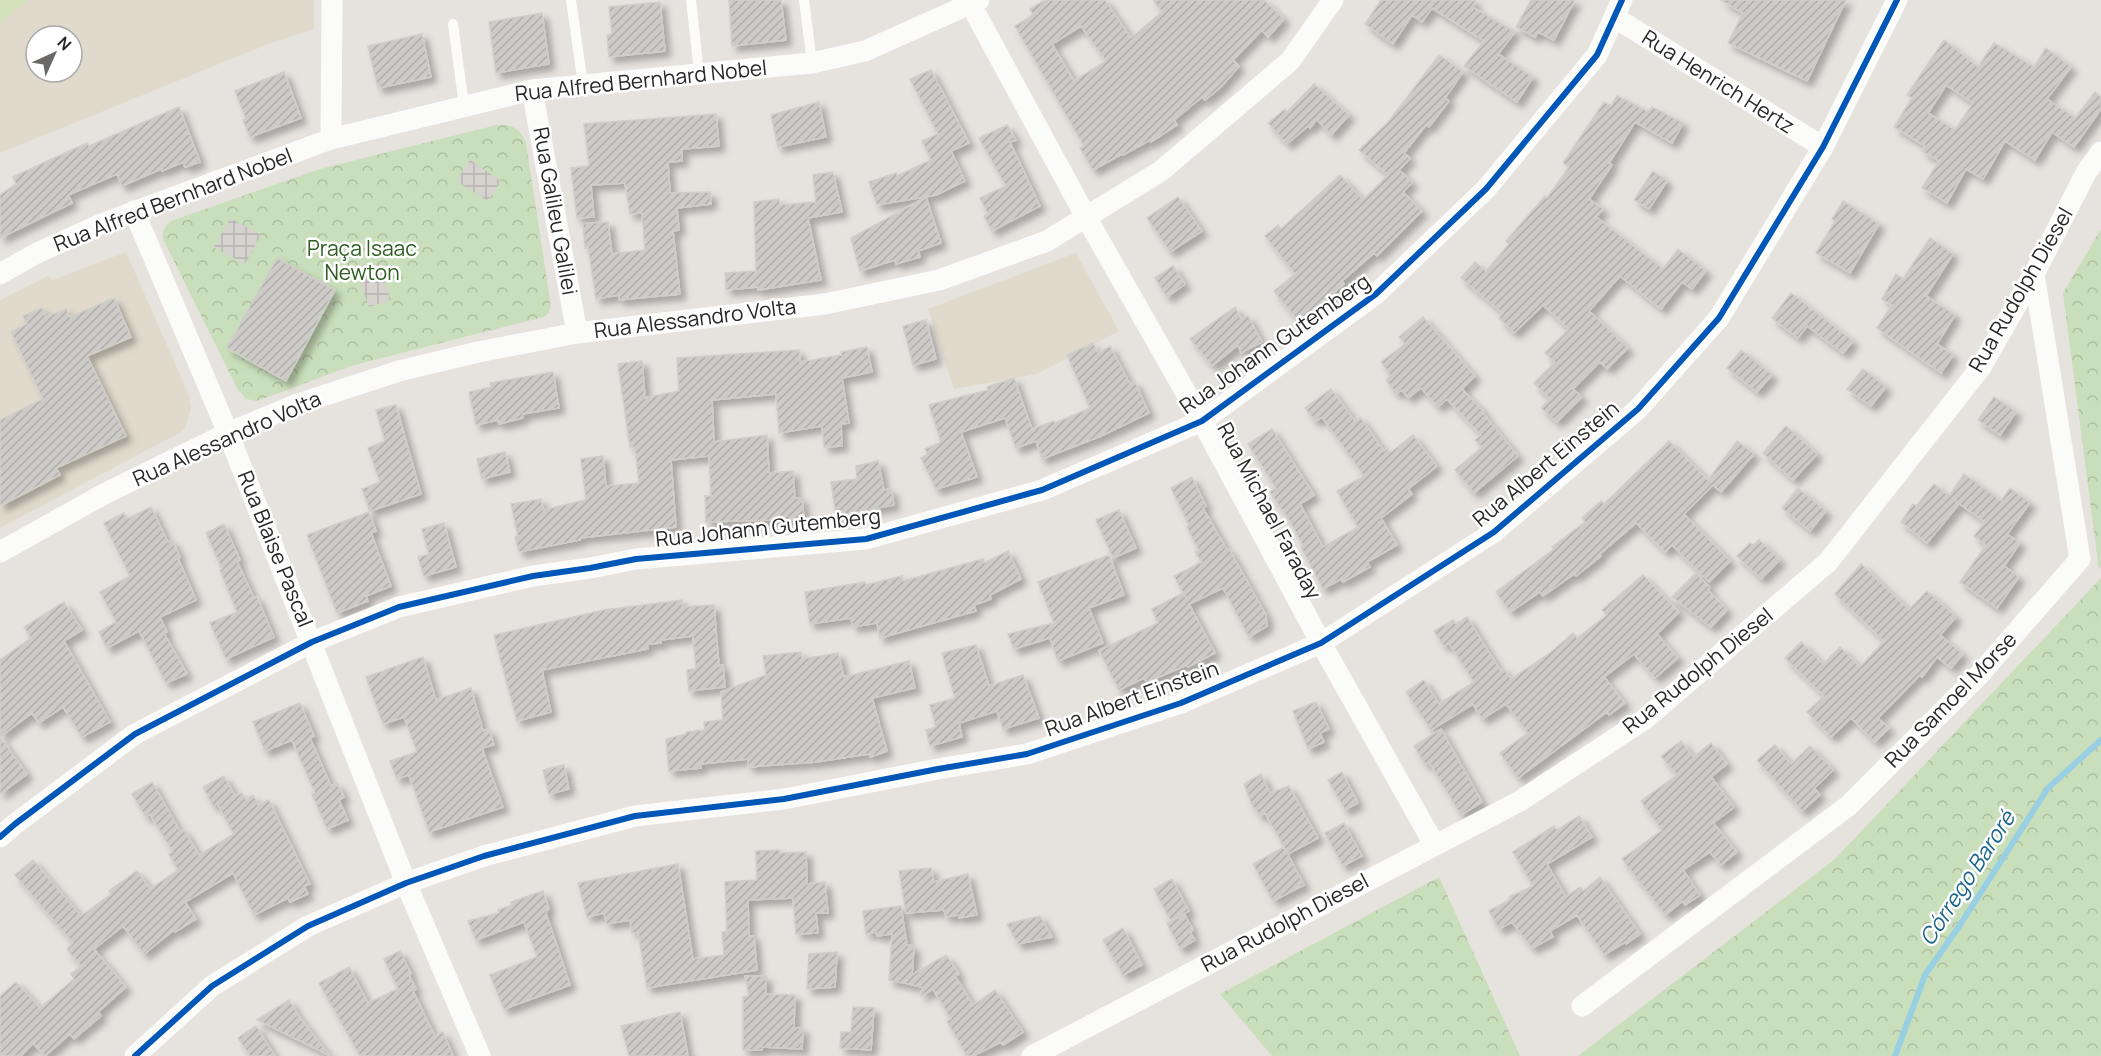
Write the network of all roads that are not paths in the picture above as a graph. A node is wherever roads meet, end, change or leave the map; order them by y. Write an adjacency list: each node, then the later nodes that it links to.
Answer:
1 (332, 0): 15 (street)
2 (571, 0): 12 (lane)
3 (691, 0): 11 (lane)
4 (804, 0): 10 (lane)
5 (1334, 0): 19 (street, Rua Alessandro Volta)
6 (1896, 0): 16 (street, Rua Albert Einstein)
7 (975, 2): 10 (street, Rua Alfred Bernhard Nobel); 19 (street, Rua Michael Faraday)
8 (1618, 9): 16 (street, Rua Henrich Hertz); 23 (street, Rua Johann Gutemberg)
9 (453, 24): 14 (lane)
10 (812, 63): 11 (street, Rua Alfred Bernhard Nobel)
11 (699, 73): 12 (street, Rua Alfred Bernhard Nobel)
12 (583, 85): 13 (street, Rua Alfred Bernhard Nobel)
13 (532, 90): 14 (street, Rua Alfred Bernhard Nobel); 22 (street, Rua Galileu Galilei)
14 (464, 106): 15 (street, Rua Alfred Bernhard Nobel)
15 (331, 139): 18 (street, Rua Alfred Bernhard Nobel)
16 (1823, 147): 27 (street, Rua Albert Einstein)
17 (2101, 152): 21 (street, Rua Rudolph Diesel)
18 (134, 211): 20 (street, Rua Alfred Bernhard Nobel); 24 (street, Rua Blaise Pascal)
19 (1086, 217): 22 (street, Rua Alessandro Volta); 23 (street, Rua Michael Faraday)
20 (0, 274)
21 (2034, 274): 29 (street, Rua Rudolph Diesel); 31 (street, Rua Samoel Morse)
22 (577, 333): 24 (street, Rua Alessandro Volta)
23 (1202, 421): 26 (street, Rua Johann Gutemberg); 27 (street, Rua Michael Faraday)
24 (228, 433): 25 (street, Rua Alessandro Volta); 26 (street, Rua Blaise Pascal)
25 (0, 552)
26 (312, 642): 28 (street, Rua Johann Gutemberg); 30 (street, Rua Blaise Pascal)
27 (1321, 644): 29 (street, Rua Michael Faraday); 30 (street, Rua Albert Einstein)
28 (0, 837)
29 (1434, 844): 34 (street, Rua Rudolph Diesel)
30 (406, 883): 32 (street, Rua Albert Einstein); 33 (street, Rua Blaise Pascal)
31 (1582, 1006)
32 (135, 1056)
33 (480, 1056)
34 (1032, 1056)

